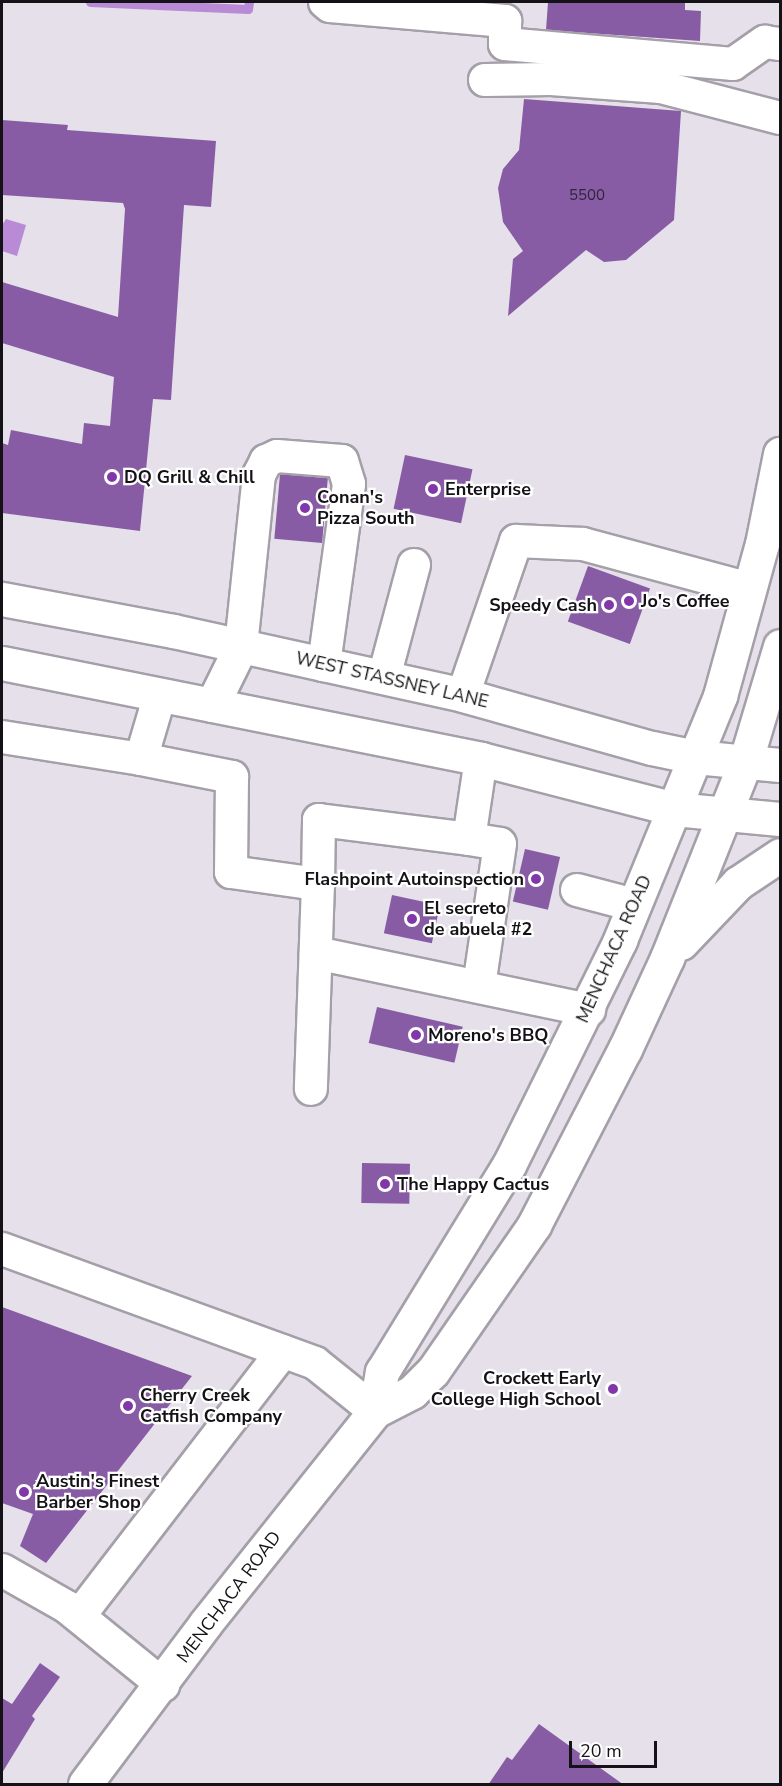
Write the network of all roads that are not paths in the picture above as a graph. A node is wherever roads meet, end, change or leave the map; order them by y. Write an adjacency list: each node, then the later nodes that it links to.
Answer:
1 (326, 2): 2 (lane)
2 (780, 44)
3 (485, 80): 4 (lane)
4 (780, 118)
5 (780, 454): 7 (main road, MENCHACA ROAD)
6 (414, 565): 13 (lane)
7 (750, 589): 15 (lane); 19 (main road, MENCHACA ROAD)
8 (2, 599): 9 (main road, WEST STASSNEY LANE)
9 (241, 646): 12 (main road, WEST STASSNEY LANE); 12 (lane); 17 (main road)
10 (780, 646): 14 (main road, MENCHACA ROAD)
11 (2, 663): 16 (main road)
12 (324, 664): 13 (main road, WEST STASSNEY LANE)
13 (384, 677): 15 (main road, WEST STASSNEY LANE)
14 (777, 687): 22 (main road, MENCHACA ROAD)
15 (463, 694): 19 (main road, WEST STASSNEY LANE)
16 (160, 695): 17 (main road); 20 (lane)
17 (212, 705): 21 (main road)
18 (2, 737): 20 (lane)
19 (695, 757): 22 (main road, WEST STASSNEY LANE); 24 (main road, MENCHACA ROAD)
20 (141, 759): 29 (lane)
21 (481, 759): 24 (main road); 27 (lane)
22 (746, 763): 23 (main road, WEST STASSNEY LANE); 25 (main road, MENCHACA ROAD)
23 (780, 765)
24 (674, 809): 25 (main road); 31 (main road, MENCHACA ROAD)
25 (724, 816): 26 (main road); 33 (main road, MENCHACA ROAD)
26 (780, 819)
27 (469, 839): 29 (lane); 34 (lane)
28 (780, 855): 33 (main road)
29 (318, 884): 32 (lane)
30 (577, 890): 31 (lane)
31 (634, 905): 35 (main road, MENCHACA ROAD)
32 (316, 953): 34 (lane); 36 (lane)
33 (667, 958): 39 (main road, MENCHACA ROAD)
34 (479, 986): 35 (lane)
35 (589, 1010): 39 (main road, MENCHACA ROAD)
36 (311, 1089)
37 (2, 1249): 38 (lane)
38 (283, 1351): 39 (lane); 41 (lane)
39 (375, 1411): 42 (main road, MENCHACA ROAD)
40 (2, 1570): 41 (lane)
41 (78, 1616): 42 (lane)
42 (163, 1685): 43 (main road, MENCHACA ROAD)
43 (85, 1785)

